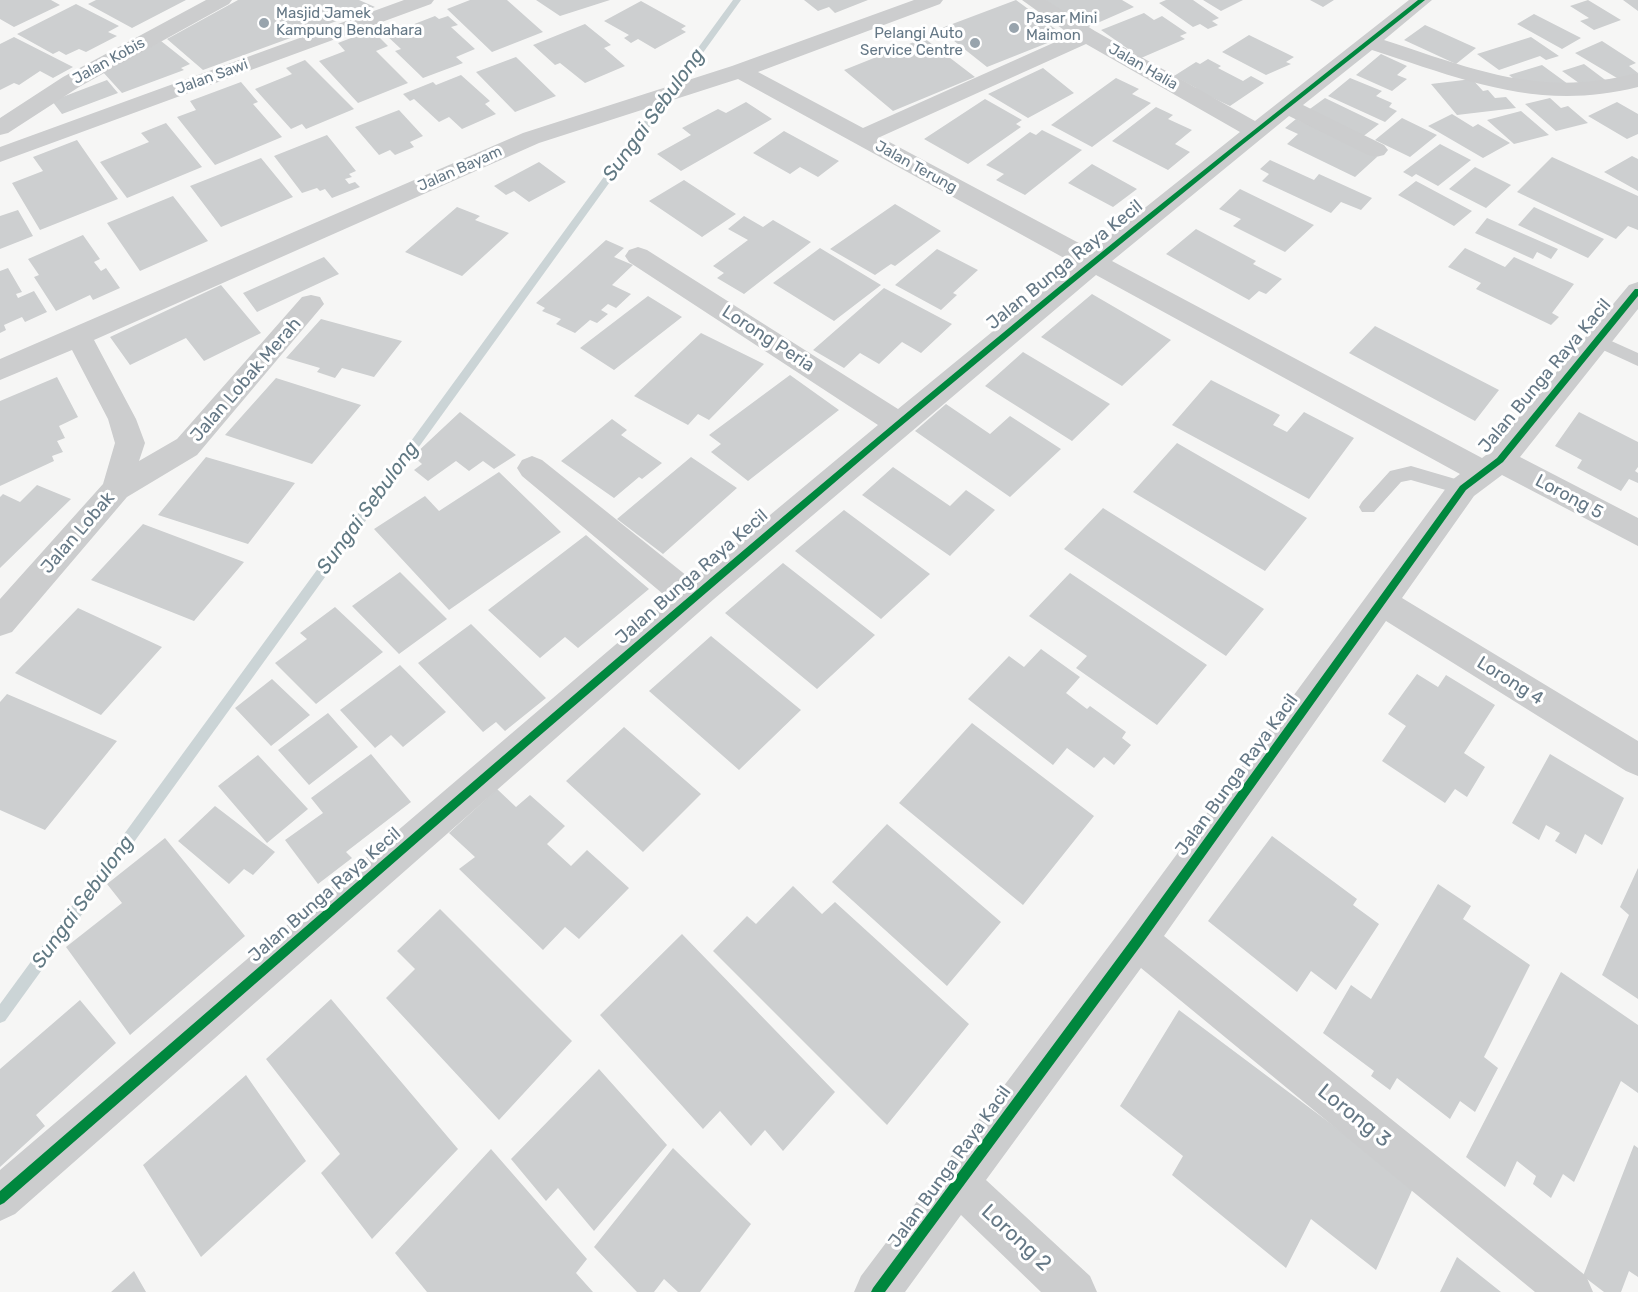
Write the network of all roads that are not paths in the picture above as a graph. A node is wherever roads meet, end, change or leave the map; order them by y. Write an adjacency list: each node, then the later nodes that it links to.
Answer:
1 (222, 0): 11 (street, Jalan Kobis)
2 (424, 0): 15 (street, Jalan Sawi)
3 (933, 0): 8 (street, Jalan Bayam)
4 (1032, 0): 6 (street, Jalan Halia)
5 (1422, 0): 7 (street, Jalan Bunga Raya Kecil)
6 (1088, 36): 12 (street, Jalan Halia); 13 (street)
7 (1368, 42): 9 (street); 10 (street, Jalan Bunga Raya Kecil)
8 (732, 73): 13 (street, Jalan Terung); 20 (street, Jalan Bayam)
9 (1638, 80)
10 (1289, 107): 12 (street, Jalan Bunga Raya Kecil); 14 (street)
11 (0, 128)
12 (1256, 131): 17 (street, Jalan Bunga Raya Kecil)
13 (861, 137): 17 (street, Jalan Terung)
14 (1376, 150)
15 (0, 155)
16 (638, 256): 24 (street, Lorong Peria)
17 (1092, 263): 24 (street, Jalan Bunga Raya Kecil); 26 (street, Jalan Bunga Raya Kecil)
18 (1638, 291): 21 (street, Jalan Bunga Raya Kacil)
19 (312, 304): 27 (street, Jalan Lobak Merah)
20 (78, 336): 23 (street, Jalan Bayam); 27 (street, Jalan Lobak)
21 (1598, 340): 22 (lane); 26 (street, Jalan Bunga Raya Kacil)
22 (1638, 360)
23 (0, 370)
24 (898, 423): 30 (street, Jalan Bunga Raya Kecil)
25 (531, 468): 30 (street)
26 (1482, 474): 28 (lane); 29 (street, Lorong 5); 31 (street, Jalan Bunga Raya Kacil)
27 (116, 489): 32 (street, Jalan Lobak)
28 (1368, 507)
29 (1638, 533)
30 (692, 599): 36 (street, Jalan Bunga Raya Kecil)
31 (1382, 602): 33 (street, Lorong 4); 34 (street, Jalan Bunga Raya Kacil)
32 (0, 622)
33 (1638, 760)
34 (1138, 940): 35 (street, Jalan Bunga Raya Kacil); 39 (street, Lorong 3)
35 (958, 1183): 37 (street, Jalan Bunga Raya Kacil); 38 (street, Lorong 2)
36 (0, 1199)
37 (878, 1292)
38 (1074, 1292)
39 (1570, 1292)

